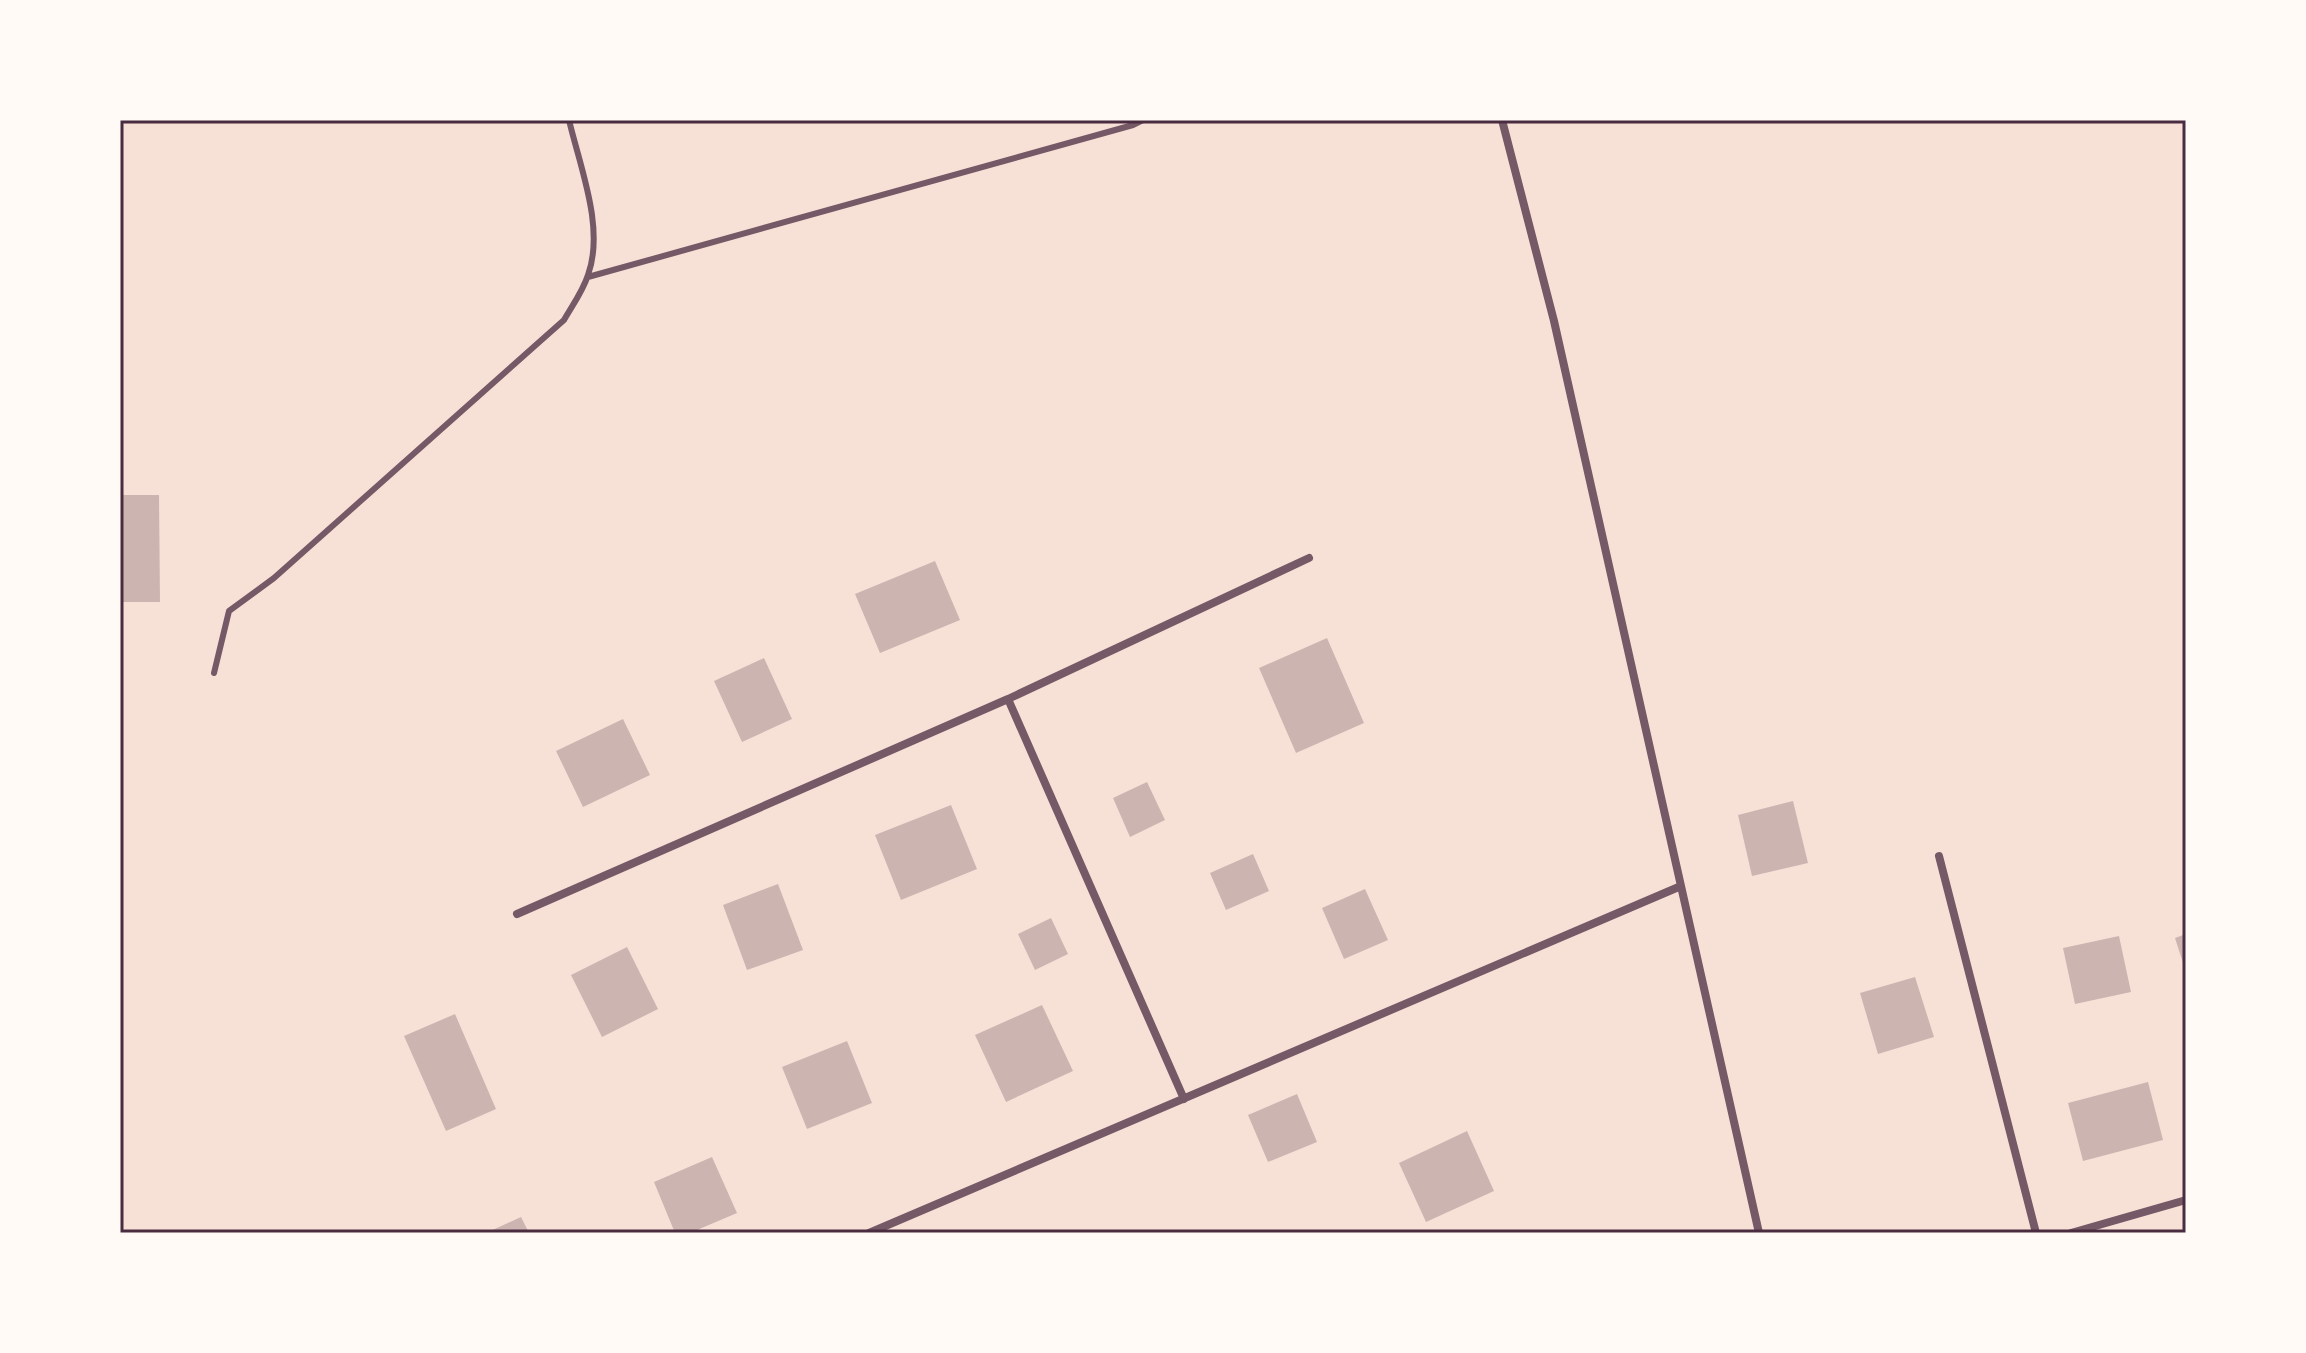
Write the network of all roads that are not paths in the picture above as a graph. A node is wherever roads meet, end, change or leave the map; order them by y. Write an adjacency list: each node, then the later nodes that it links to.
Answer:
1 (569, 120): 4 (lane)
2 (1143, 120): 4 (lane)
3 (1502, 120): 9 (street)
4 (588, 277): 6 (lane)
5 (1309, 558): 7 (street)
6 (214, 673)
7 (1008, 699): 10 (street); 11 (street)
8 (1939, 856): 15 (street)
9 (1681, 886): 11 (street); 14 (street)
10 (517, 914)
11 (1184, 1099): 13 (street)
12 (2186, 1200): 16 (street)
13 (869, 1233)
14 (1759, 1233)
15 (2036, 1233)
16 (2071, 1233)

